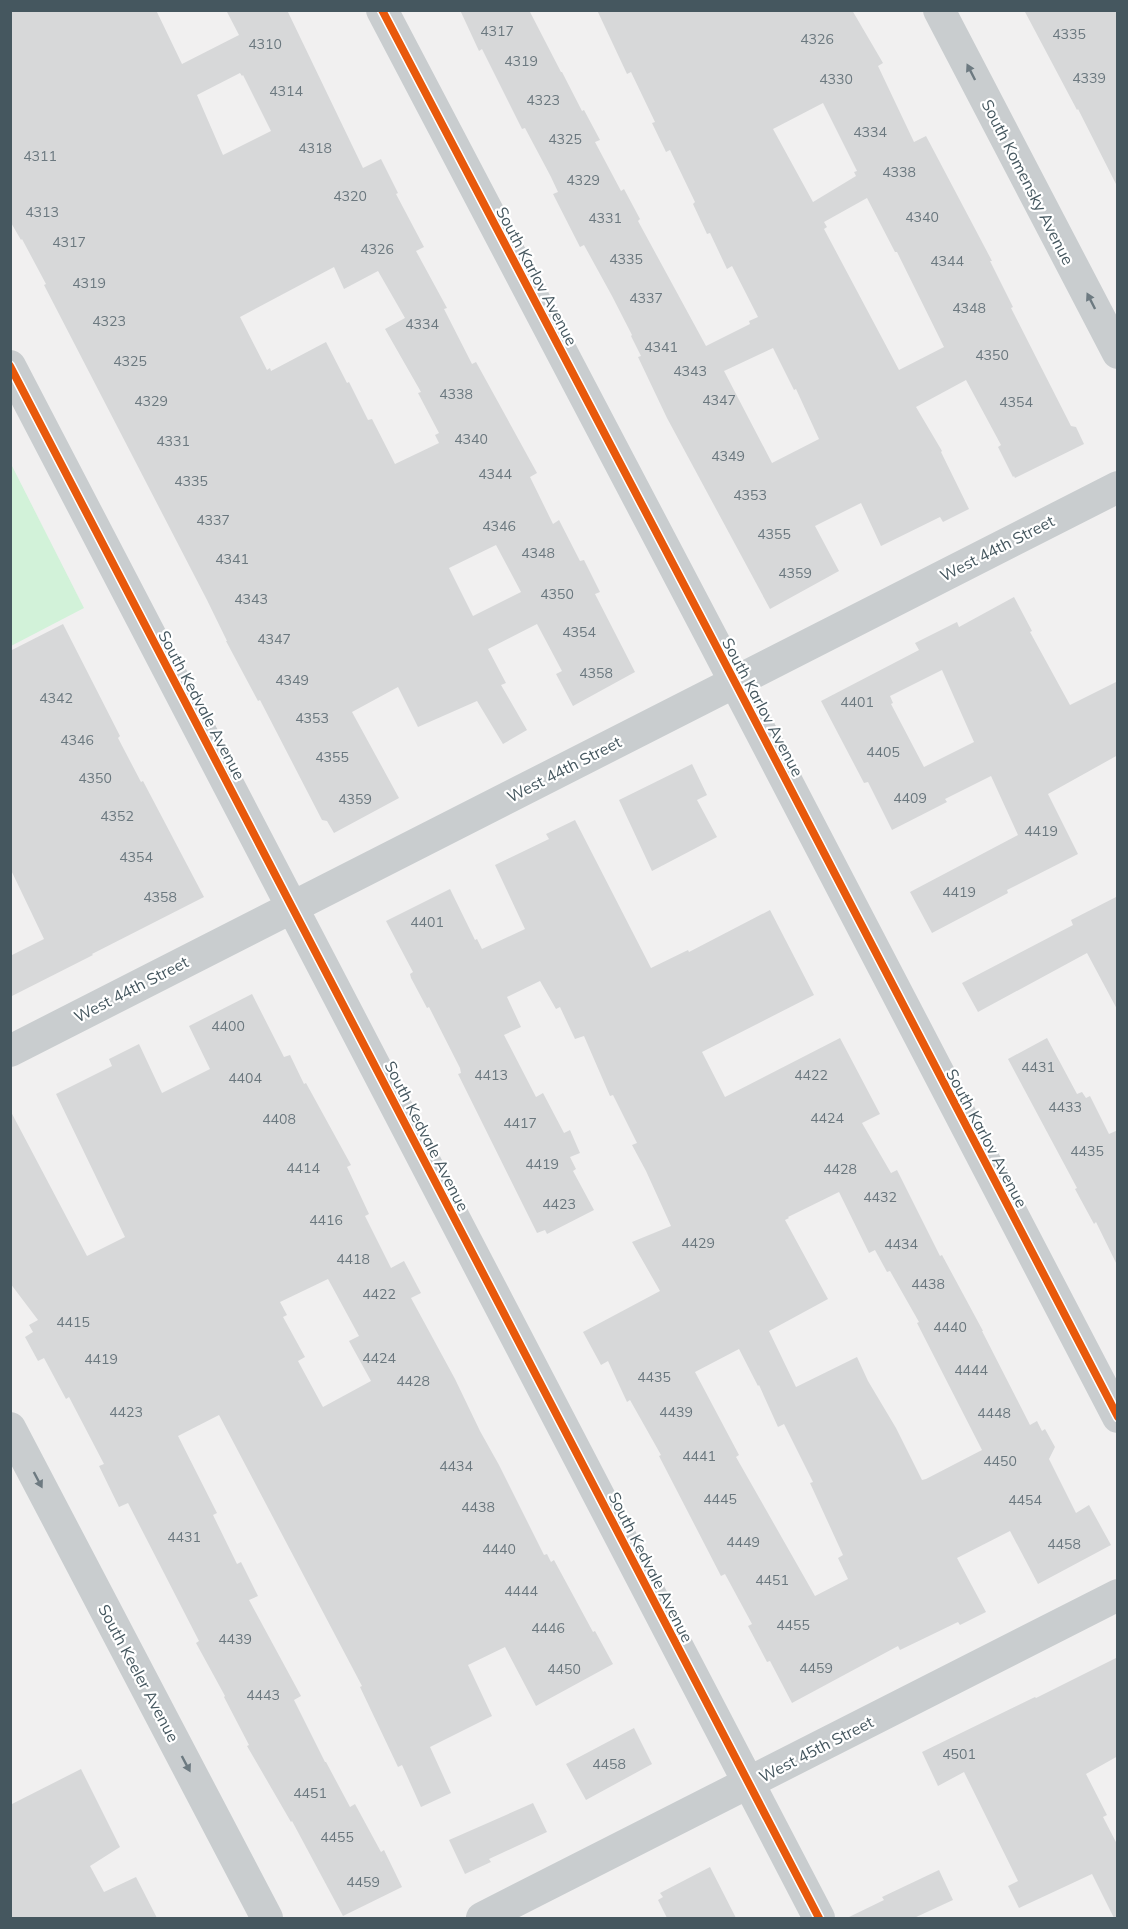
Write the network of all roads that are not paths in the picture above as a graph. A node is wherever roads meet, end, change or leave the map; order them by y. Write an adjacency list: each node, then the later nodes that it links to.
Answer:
1 (382, 10): 6 (street, South Karlov Avenue)
2 (939, 10): 3 (street, South Komensky Avenue, one-way to 2)
3 (1118, 353)
4 (10, 366): 7 (street, South Kedvale Avenue)
5 (1118, 487): 6 (street, West 44th Street)
6 (735, 682): 7 (street, West 44th Street); 9 (street, South Karlov Avenue)
7 (292, 907): 8 (street, West 44th Street); 12 (street, South Kedvale Avenue)
8 (10, 1051)
9 (1118, 1417)
10 (10, 1428): 13 (street, South Keeler Avenue, one-way to 13)
11 (1118, 1594): 12 (street, West 45th Street)
12 (749, 1784): 14 (street, West 45th Street); 15 (street, South Kedvale Avenue)
13 (267, 1918)
14 (482, 1918)
15 (819, 1918)

